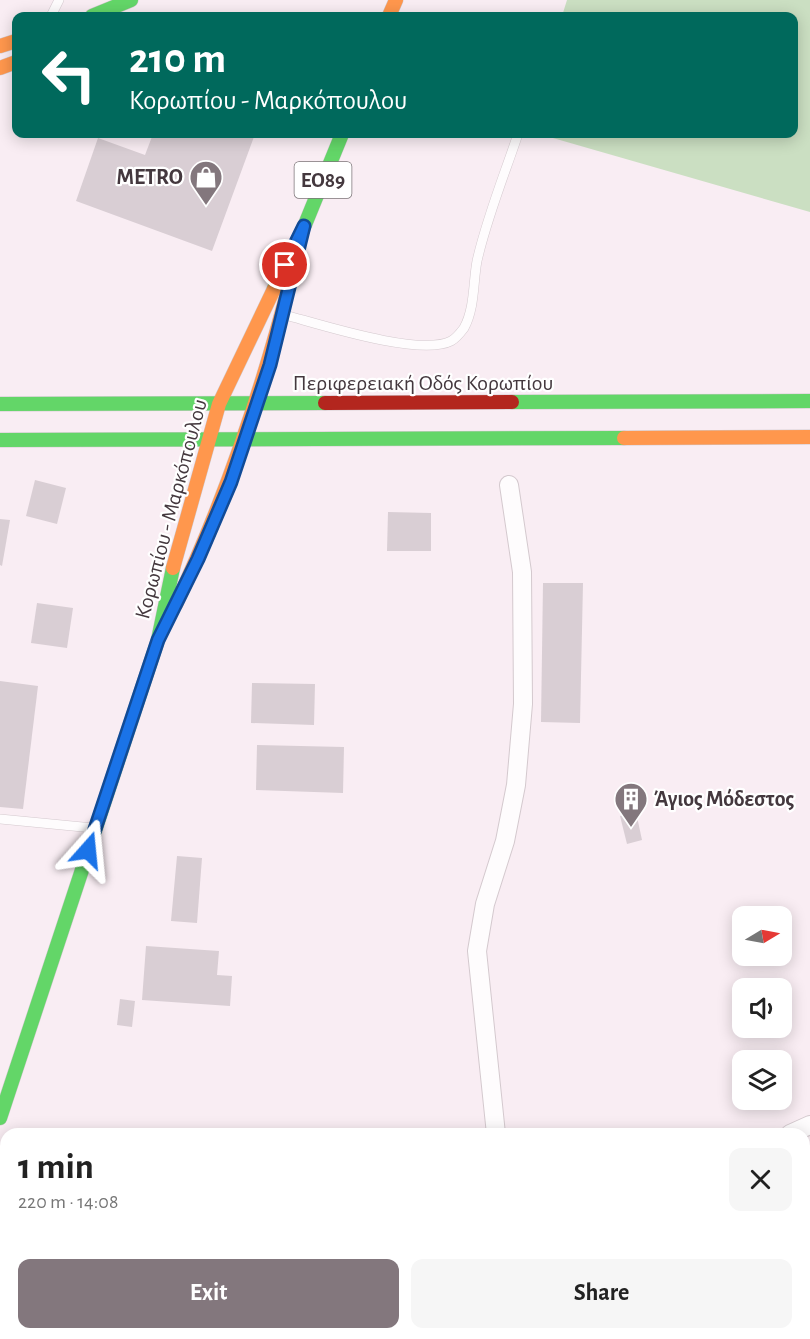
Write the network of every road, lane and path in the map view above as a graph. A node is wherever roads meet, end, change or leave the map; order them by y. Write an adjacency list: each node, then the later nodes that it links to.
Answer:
1 (130, 0): 2 (main road)
2 (104, 12)
3 (340, 138): 5 (main road, Κορωπίου - Μαρκόπουλου / ΕΟ89)
4 (517, 138): 6 (lane)
5 (304, 226): 6 (main road, Κορωπίου - Μαρκόπουλου / ΕΟ89); 9 (main road, Κορωπίου - Μαρκόπουλου / ΕΟ89)
6 (282, 314): 10 (main road, Κορωπίου - Μαρκόπουλου / ΕΟ89)
7 (810, 401): 10 (main road, Περιφερειακή Οδός Κορωπίου)
8 (0, 404): 9 (main road, Περιφερειακή Οδός Κορωπίου)
9 (219, 404): 10 (main road, Περιφερειακή Οδός Κορωπίου); 13 (main road, Κορωπίου - Μαρκόπουλου / ΕΟ89)
10 (257, 404): 14 (main road, Κορωπίου - Μαρκόπουλου / ΕΟ89)
11 (810, 437): 14 (main road)
12 (0, 440): 13 (main road)
13 (207, 441): 14 (main road); 16 (main road, Κορωπίου - Μαρκόπουλου / ΕΟ89)
14 (244, 441): 16 (main road, Κορωπίου - Μαρκόπουλου / ΕΟ89)
15 (509, 485): 20 (street)
16 (158, 640): 18 (main road, Κορωπίου - Μαρκόπουλου / ΕΟ89)
17 (0, 819): 18 (lane)
18 (95, 828): 19 (main road, Κορωπίου - Μαρκόπουλου / ΕΟ89)
19 (0, 1118)
20 (495, 1128)

